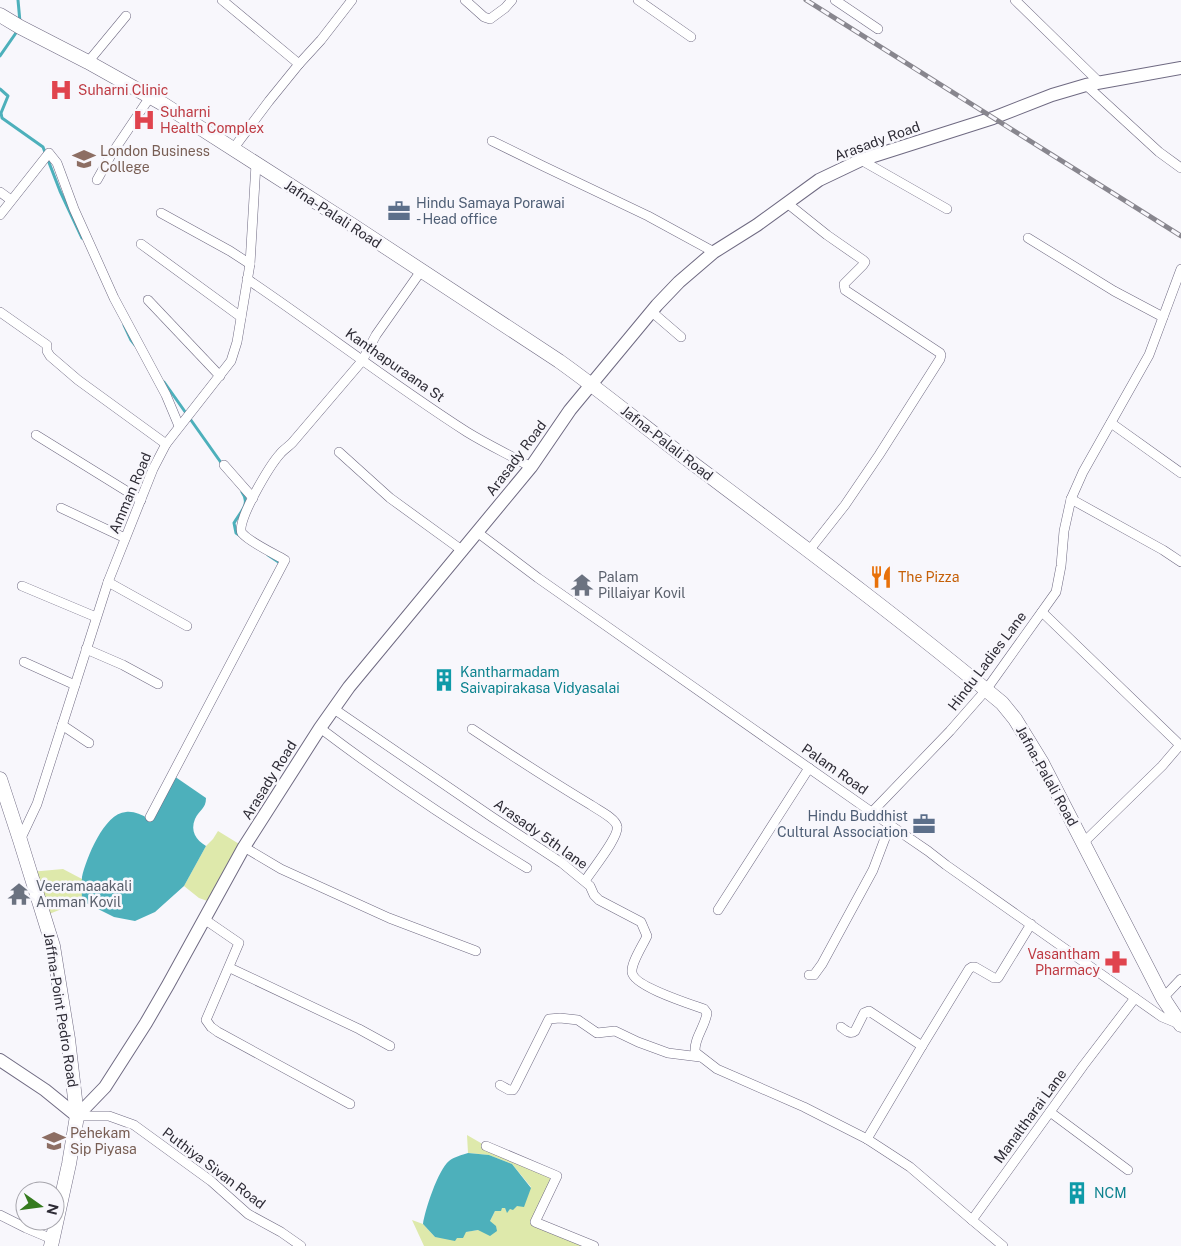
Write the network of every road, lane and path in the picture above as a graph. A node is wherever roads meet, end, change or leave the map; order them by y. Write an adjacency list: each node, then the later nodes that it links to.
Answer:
1 (222, 0): 13 (street)
2 (352, 0): 13 (street)
3 (465, 0): 4 (street)
4 (512, 0)
5 (638, 0): 11 (street)
6 (835, 0): 10 (street)
7 (1016, 0): 15 (street)
8 (0, 15): 12 (main road, Jafna-Palali Road)
9 (126, 16): 12 (street)
10 (878, 29)
11 (691, 37)
12 (88, 62): 16 (main road, Jafna-Palali Road)
13 (299, 64): 18 (street)
14 (1181, 68): 15 (main road, Arasady Road)
15 (1092, 83): 19 (main road, Arasady Road); 21 (street)
16 (150, 97): 18 (main road, Jafna-Palali Road); 22 (street)
17 (492, 141): 31 (street)
18 (233, 149): 20 (main road, Jafna-Palali Road)
19 (861, 160): 25 (main road, Arasady Road); 26 (street)
20 (256, 164): 32 (street, Amman Road); 34 (main road, Jafna-Palali Road)
21 (1181, 168)
22 (97, 180)
23 (0, 192): 24 (street)
24 (11, 200): 28 (street); 46 (street)
25 (787, 203): 31 (main road, Arasady Road); 60 (street)
26 (947, 209)
27 (161, 214): 32 (street)
28 (0, 215)
29 (1028, 238): 40 (street)
30 (140, 244): 39 (street)
31 (714, 252): 38 (main road, Arasady Road)
32 (250, 264): 35 (street, Amman Road)
33 (1181, 269): 40 (street, Hindu Ladies Lane)
34 (421, 271): 42 (street); 44 (main road, Jafna-Palali Road)
35 (247, 279): 39 (street, Amman Road); 42 (street, Kanthapuraana St)
36 (148, 300): 43 (street)
37 (0, 312): 48 (street)
38 (652, 312): 41 (street); 44 (main road, Arasady Road)
39 (241, 317): 43 (street, Amman Road)
40 (1163, 317): 45 (street, Hindu Ladies Lane)
41 (681, 337)
42 (362, 361): 51 (street, Kanthapuraana St); 53 (street)
43 (220, 376): 46 (street, Amman Road)
44 (592, 384): 51 (main road, Arasady Road); 60 (main road, Jafna-Palali Road)
45 (1110, 423): 52 (street); 55 (street, Hindu Ladies Lane)
46 (180, 426): 48 (street, Amman Road)
47 (36, 435): 54 (street)
48 (166, 444): 54 (street, Amman Road)
49 (339, 452): 59 (street)
50 (224, 465): 53 (street)
51 (531, 467): 57 (main road, Arasady Road)
52 (1181, 473)
53 (253, 498): 80 (street)
54 (141, 500): 58 (street, Amman Road)
55 (1071, 500): 61 (street); 64 (street, Hindu Ladies Lane)
56 (62, 508): 58 (street)
57 (477, 532): 59 (main road, Arasady Road); 77 (street, Palam Road)
58 (125, 538): 62 (street, Amman Road)
59 (463, 551): 72 (main road, Arasady Road)
60 (808, 552): 71 (main road, Jafna-Palali Road)
61 (1181, 562)
62 (108, 582): 65 (street, Amman Road); 66 (street)
63 (22, 586): 65 (street)
64 (1042, 612): 71 (street, Hindu Ladies Lane); 83 (street)
65 (96, 617): 67 (street, Amman Road)
66 (187, 626)
67 (86, 649): 69 (street); 70 (street, Amman Road)
68 (24, 662): 70 (street)
69 (158, 684)
70 (75, 685): 73 (street, Amman Road)
71 (986, 690): 79 (street, Hindu Ladies Lane); 83 (main road, Jafna-Palali Road)
72 (334, 709): 74 (main road, Arasady Road); 86 (street, Arasady 5th lane)
73 (62, 725): 76 (street); 82 (street, Amman Road)
74 (320, 728): 84 (main road, Arasady Road); 85 (street)
75 (472, 729): 86 (street)
76 (89, 743)
77 (809, 768): 79 (street, Palam Road); 87 (street)
78 (0, 779): 82 (main road, Jaffna-Point Pedro Road)
79 (872, 812): 81 (street, Palam Road)
80 (150, 818)
81 (890, 825): 89 (street, Palam Road); 92 (street)
82 (20, 840): 105 (main road, Jaffna-Point Pedro Road)
83 (1083, 843): 95 (main road, Jafna-Palali Road)
84 (244, 847): 88 (main road, Arasady Road); 90 (street)
85 (527, 868)
86 (585, 881): 100 (street, Arasady 5th lane)
87 (718, 910)
88 (204, 919): 91 (street); 105 (main road, Arasady Road)
89 (1031, 924): 94 (street, Palam Road); 99 (street)
90 (476, 951)
91 (230, 968): 98 (street); 103 (street)
92 (809, 975)
93 (1181, 979): 95 (street)
94 (1134, 998): 96 (street, Palam Road); 104 (street, Manaltharai Lane)
95 (1163, 998): 96 (main road, Jafna-Palali Road)
96 (1180, 1025)
97 (841, 1027): 99 (street)
98 (390, 1046)
99 (922, 1046): 106 (street)
100 (700, 1057): 102 (street); 106 (street)
101 (0, 1060): 105 (main road)
102 (500, 1085)
103 (350, 1104)
104 (1050, 1112): 108 (street); 110 (street, Manaltharai Lane)
105 (77, 1116): 111 (main road, Jaffna-Point Pedro Road); 112 (street, Puthiya Sivan Road)
106 (867, 1139): 110 (street)
107 (486, 1146): 113 (street)
108 (1128, 1170)
109 (0, 1215): 111 (street)
110 (972, 1220): 114 (street)
111 (52, 1242)
112 (301, 1246)
113 (594, 1246)
114 (1003, 1246)

